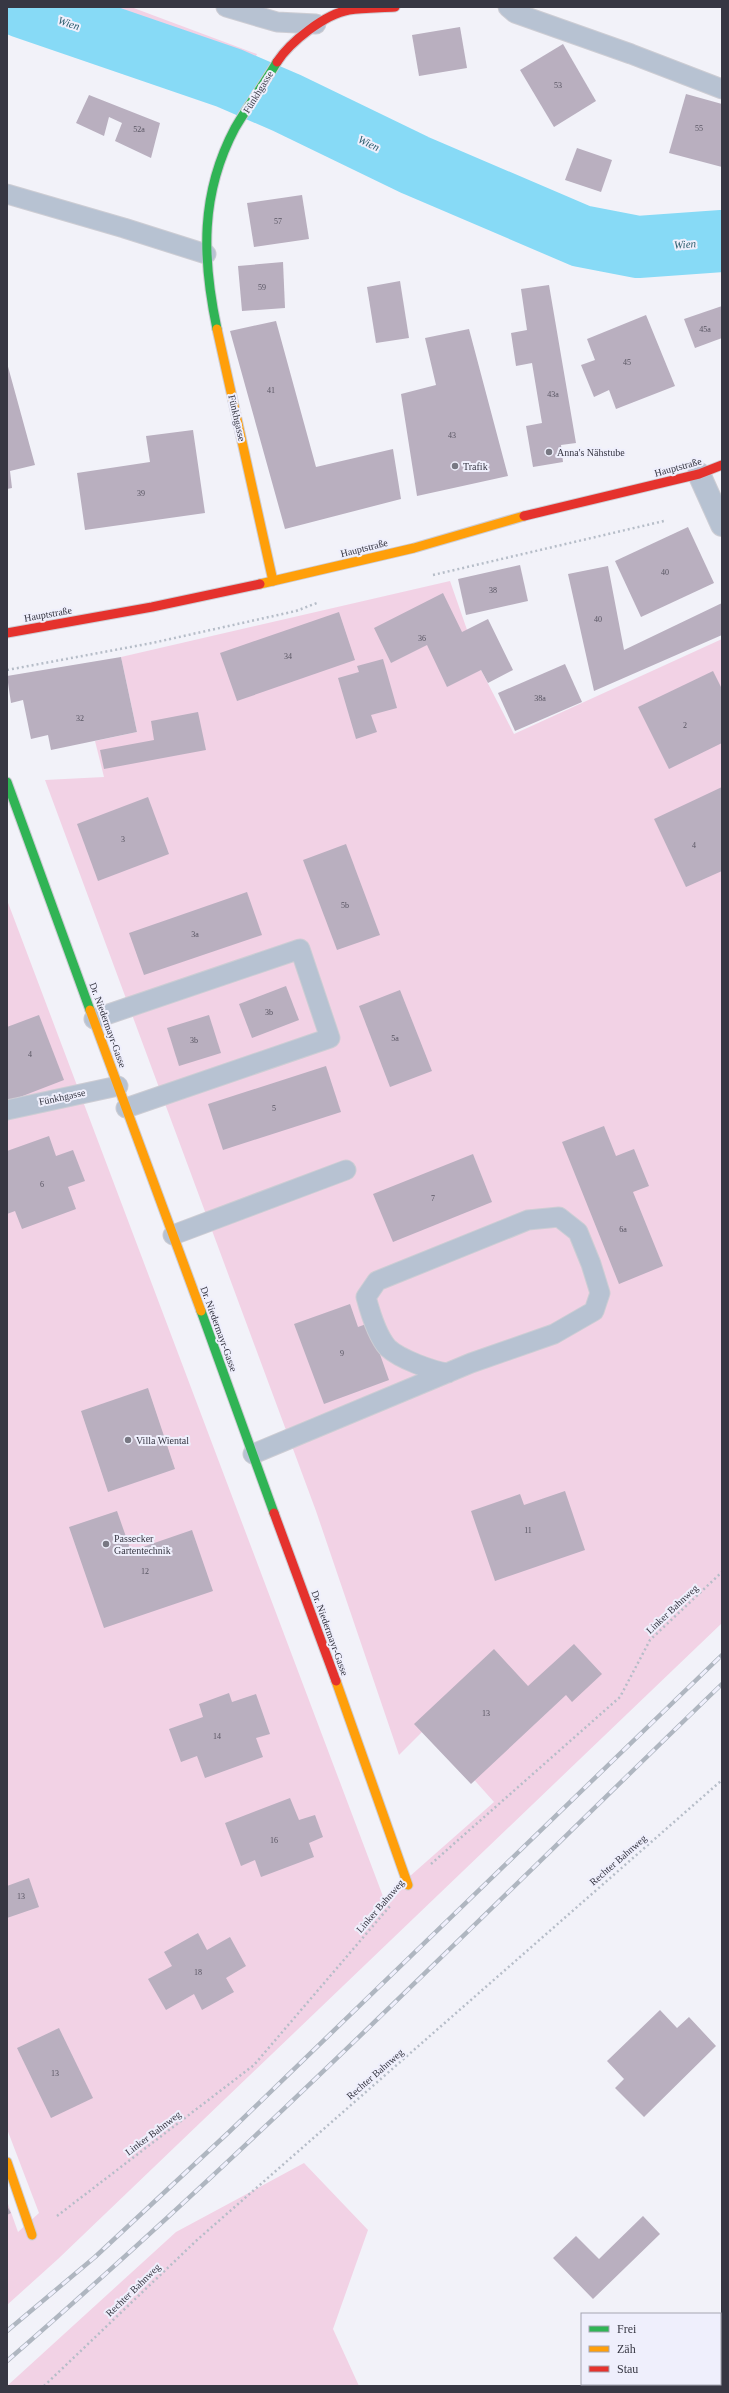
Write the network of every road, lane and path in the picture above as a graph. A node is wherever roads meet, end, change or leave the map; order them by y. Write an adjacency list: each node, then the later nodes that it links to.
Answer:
1 (226, 7): 5 (lane)
2 (396, 7): 4 (street, Fünkhgasse)
3 (508, 7): 6 (lane)
4 (346, 8): 5 (street, Fünkhgasse)
5 (316, 24): 8 (street, Fünkhgasse)
6 (722, 89)
7 (7, 194): 8 (lane)
8 (206, 254): 12 (street, Fünkhgasse)
9 (722, 465): 10 (street, Hauptstraße)
10 (699, 474): 11 (street); 12 (street, Hauptstraße)
11 (722, 525)
12 (273, 581): 13 (street, Hauptstraße)
13 (7, 633)
14 (7, 782): 15 (street, Dr. Niedermayr-Gasse)
15 (94, 1019): 16 (street, Dr. Niedermayr-Gasse); 17 (lane)
16 (118, 1086): 17 (street, Dr. Niedermayr-Gasse); 18 (lane, Fünkhgasse)
17 (126, 1108): 20 (street, Dr. Niedermayr-Gasse)
18 (7, 1110)
19 (346, 1170): 20 (lane)
20 (173, 1235): 24 (street, Dr. Niedermayr-Gasse)
21 (405, 1357): 22 (lane); 22 (lane); 23 (lane)
22 (448, 1373): 23 (lane)
23 (406, 1392): 24 (lane)
24 (253, 1454): 27 (street, Dr. Niedermayr-Gasse)
25 (722, 1572): 27 (path, Linker Bahnweg)
26 (722, 1780): 30 (path, Rechter Bahnweg)
27 (408, 1885): 29 (path, Linker Bahnweg)
28 (7, 2162): 29 (street)
29 (32, 2235)
30 (44, 2386)

